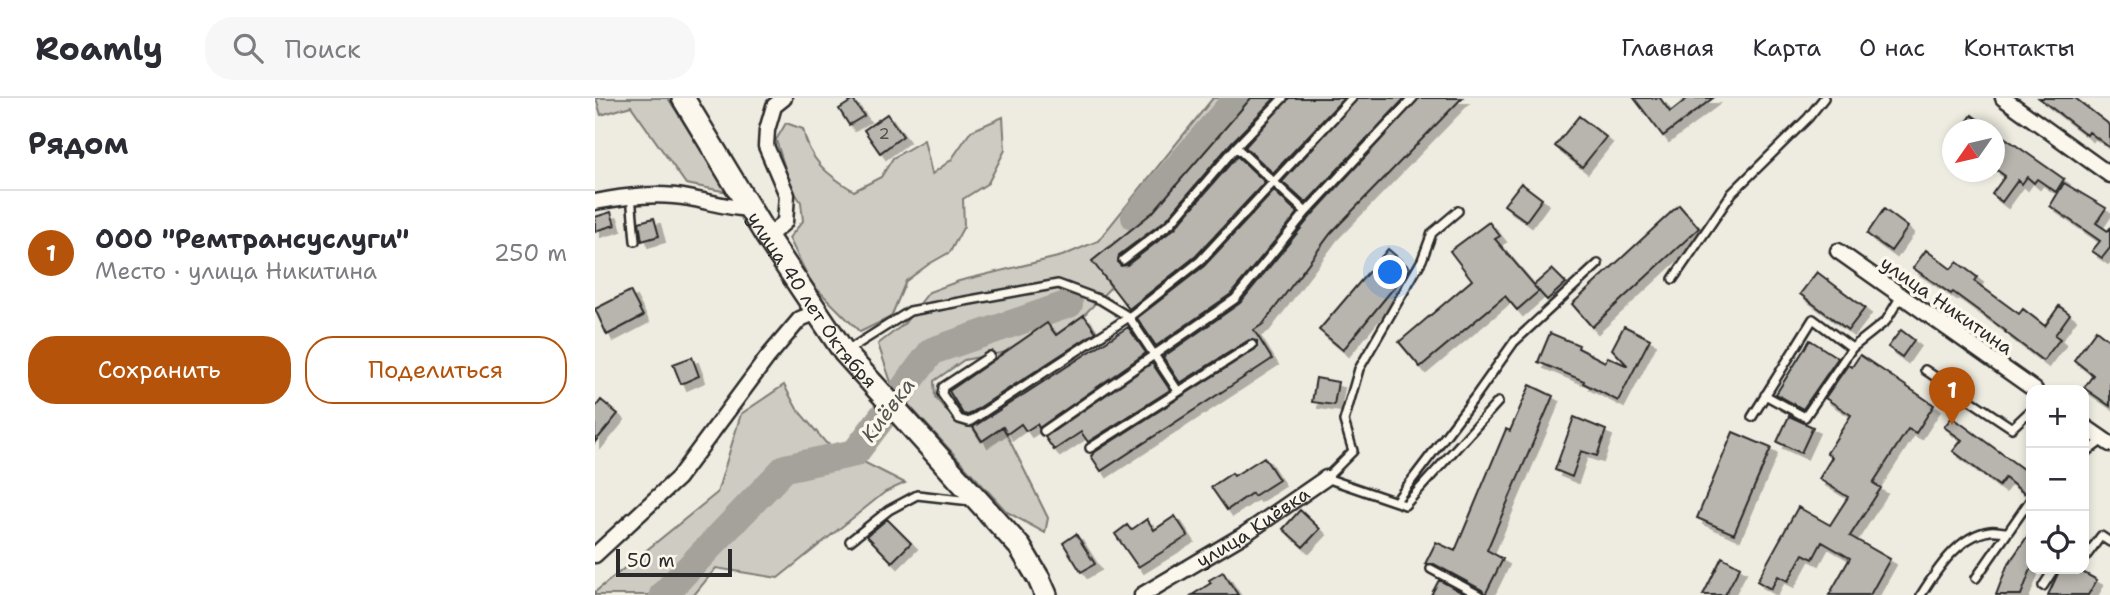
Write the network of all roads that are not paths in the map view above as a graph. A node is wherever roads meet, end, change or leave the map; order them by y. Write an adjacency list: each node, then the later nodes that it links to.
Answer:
1 (683, 98): 13 (main road, улица 40 лет Октября)
2 (784, 98): 16 (street)
3 (1283, 98): 8 (lane)
4 (1352, 98): 10 (lane)
5 (1413, 98): 15 (lane)
6 (1824, 98): 21 (lane)
7 (2003, 98): 9 (street)
8 (1236, 147): 10 (lane); 19 (lane)
9 (2110, 175)
10 (1273, 182): 15 (lane); 24 (lane)
11 (631, 195): 12 (street); 13 (street); 17 (lane)
12 (595, 202)
13 (750, 209): 16 (main road, улица 40 лет Октября)
14 (1458, 211): 42 (lane)
15 (1306, 212): 27 (lane)
16 (767, 237): 23 (main road, улица 40 лет Октября)
17 (635, 242)
18 (1838, 251): 22 (street, улица Никитина)
19 (1123, 260)
20 (1598, 264): 43 (lane)
21 (1673, 279)
22 (1901, 296): 26 (lane); 31 (street, улица Никитина)
23 (817, 312): 29 (main road, улица 40 лет Октября); 50 (street)
24 (1129, 317): 27 (lane); 28 (lane); 29 (lane)
25 (1252, 345): 32 (lane)
26 (1852, 348): 33 (lane); 33 (lane)
27 (1155, 354): 32 (lane); 38 (lane)
28 (990, 356)
29 (850, 358): 45 (main road, улица 40 лет Октября)
30 (1925, 370): 35 (lane)
31 (2028, 385)
32 (1178, 391): 40 (lane)
33 (1765, 395): 36 (lane)
34 (1498, 402): 43 (lane)
35 (2026, 415)
36 (1752, 417)
37 (2089, 429): 39 (street)
38 (1044, 431)
39 (2107, 442): 41 (lane)
40 (1090, 448)
41 (2089, 451)
42 (1326, 478): 43 (lane); 56 (street, улица Киёвка)
43 (1396, 501)
44 (2026, 506): 46 (lane)
45 (985, 507): 47 (lane); 55 (main road, улица 40 лет Октября)
46 (2007, 532): 53 (lane); 58 (lane)
47 (850, 541)
48 (2110, 542): 49 (lane)
49 (2089, 552)
50 (595, 555)
51 (1431, 569): 57 (lane)
52 (2051, 574): 54 (lane)
53 (1976, 578)
54 (2043, 586)
55 (1046, 595)
56 (1142, 595)
57 (1479, 595)
58 (1921, 595)

